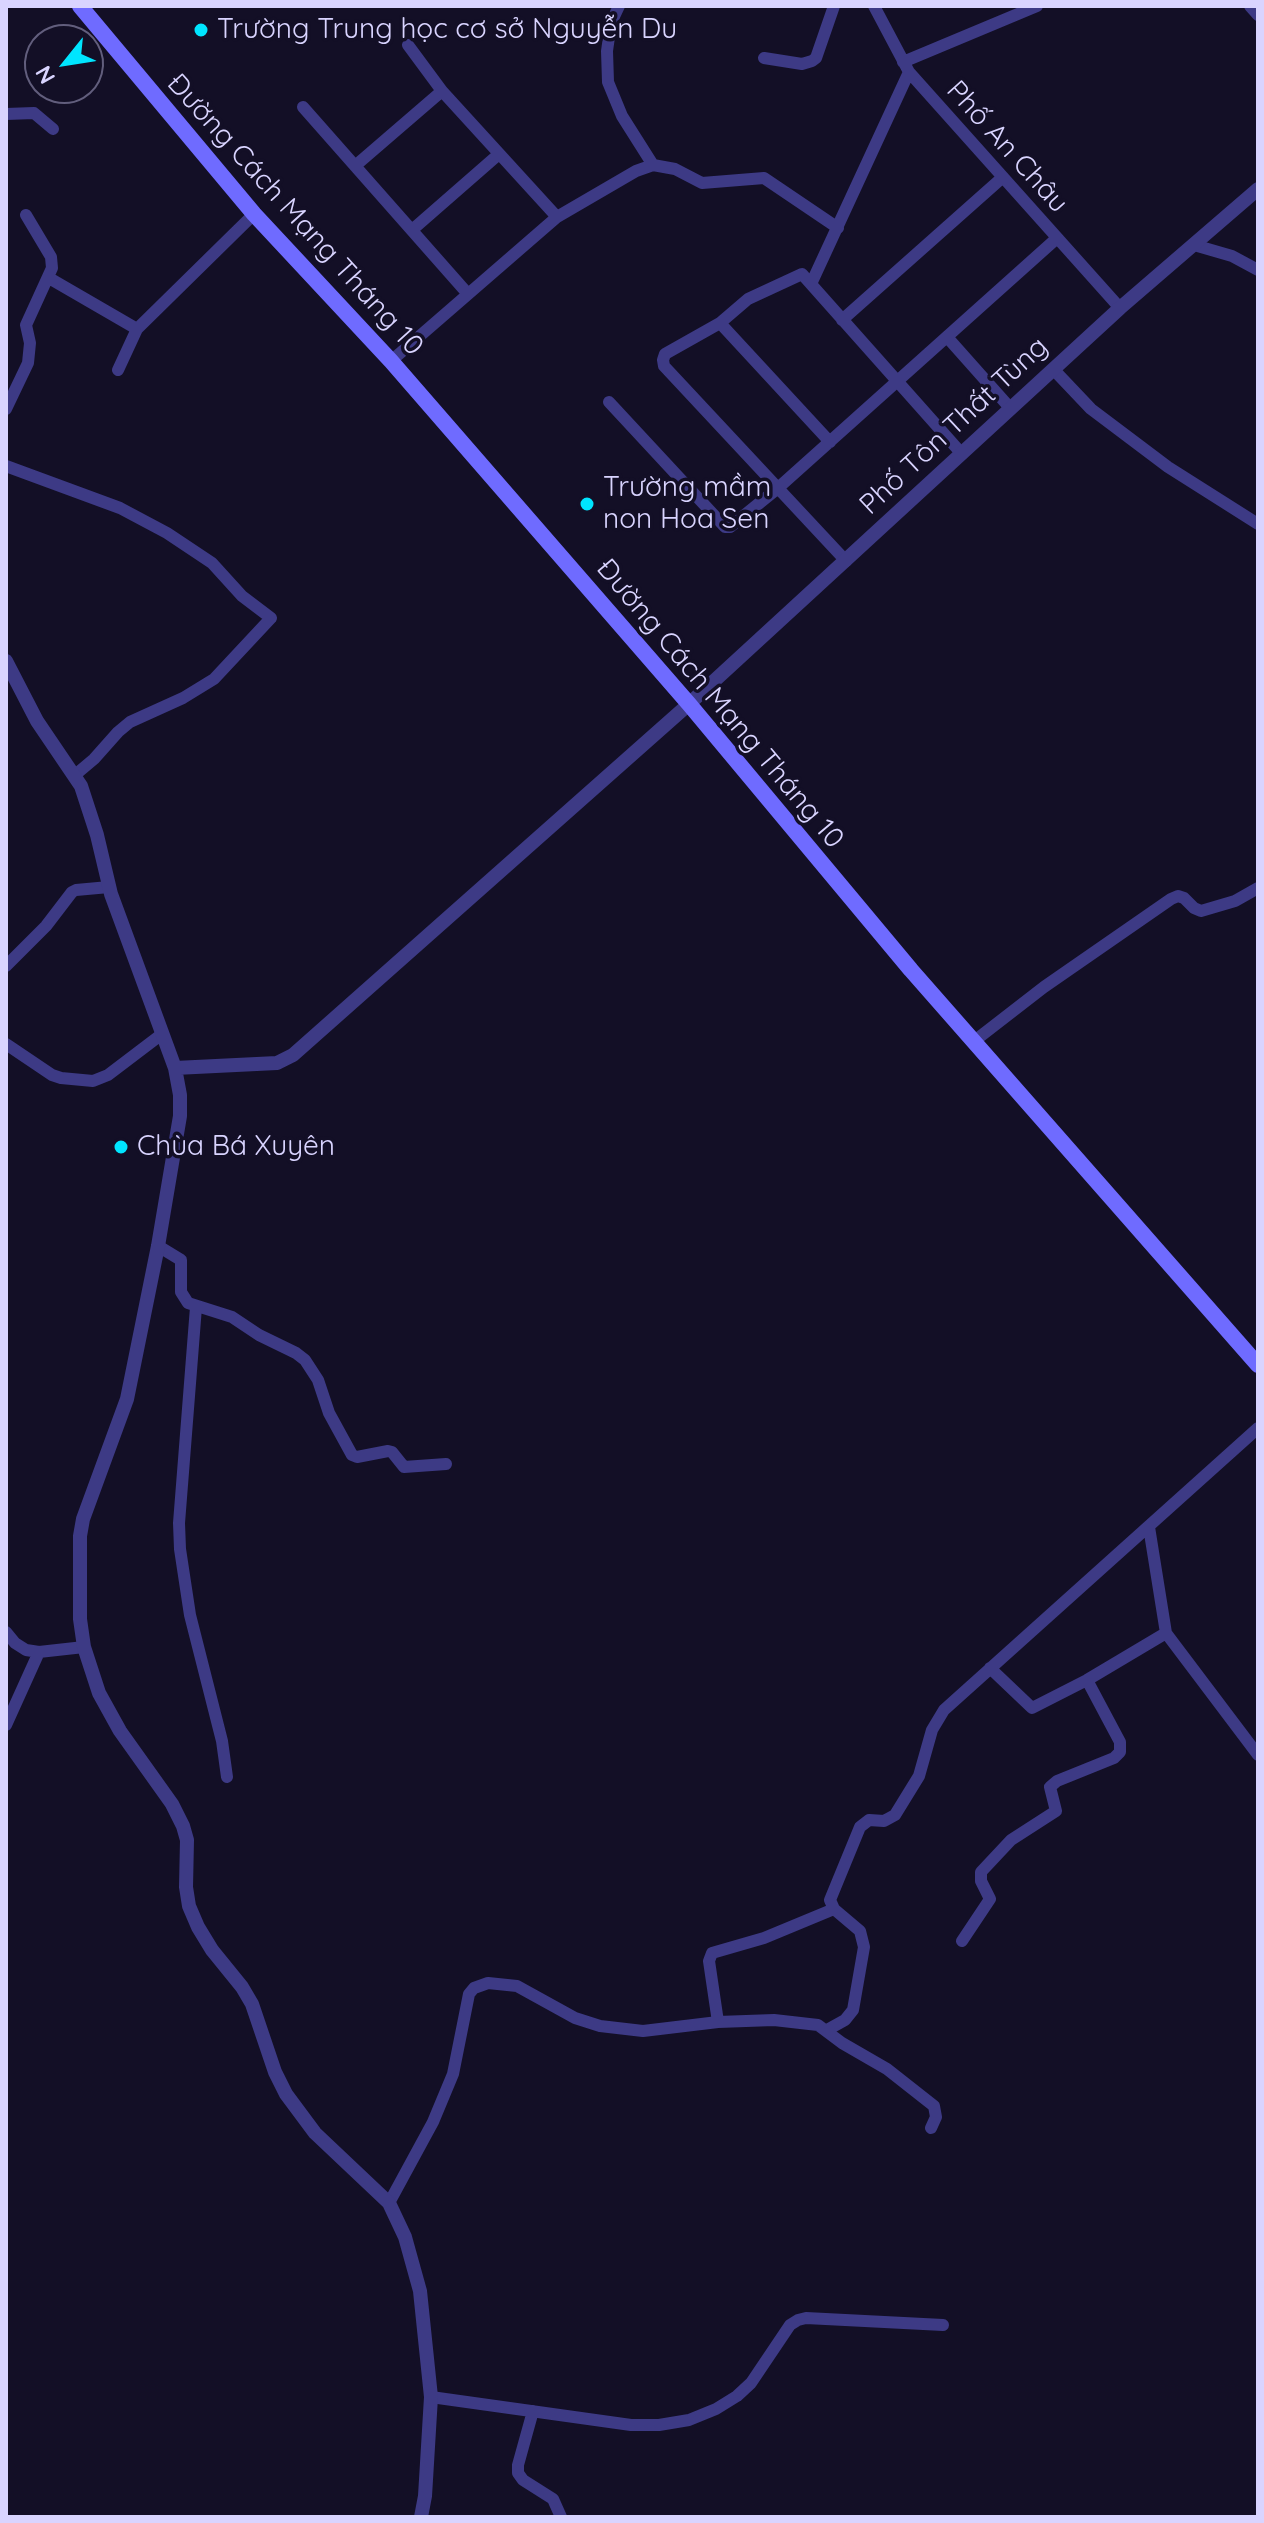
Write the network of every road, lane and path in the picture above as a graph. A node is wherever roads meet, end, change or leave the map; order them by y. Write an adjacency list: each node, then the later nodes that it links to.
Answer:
1 (80, 6): 20 (main road, Đường Cách Mạng Tháng 10)
2 (619, 6): 16 (street)
3 (834, 6): 9 (street)
4 (874, 6): 10 (street, Phố An Châu)
5 (1037, 6): 10 (street)
6 (1250, 6): 7 (street)
7 (1258, 15)
8 (408, 45): 11 (street)
9 (764, 58)
10 (906, 67): 18 (street, Phố An Châu); 23 (street)
11 (442, 91): 15 (street); 17 (street)
12 (303, 107): 17 (street)
13 (6, 114): 14 (street)
14 (53, 129)
15 (499, 154): 22 (street); 24 (street)
16 (653, 165): 22 (street); 23 (street)
17 (355, 166): 24 (street)
18 (1003, 177): 25 (street, Phố An Châu); 32 (street)
19 (1258, 189): 26 (street, Phố Tôn Thất Tùng)
20 (254, 214): 34 (street); 36 (main road, Đường Cách Mạng Tháng 10)
21 (26, 215): 28 (street)
22 (557, 217): 30 (street)
23 (838, 228): 29 (street)
24 (412, 230): 30 (street)
25 (1056, 239): 31 (street, Phố An Châu); 35 (street)
26 (1194, 245): 27 (street); 31 (street, Phố Tôn Thất Tùng)
27 (1258, 270)
28 (49, 278): 34 (street); 41 (street)
29 (811, 284): 32 (street); 33 (street)
30 (468, 294): 36 (street)
31 (1120, 308): 38 (street, Phố Tôn Thất Tùng)
32 (842, 320): 39 (street)
33 (720, 323): 43 (street); 46 (street)
34 (137, 329): 37 (street)
35 (947, 337): 39 (street); 42 (street)
36 (391, 361): 50 (main road, Đường Cách Mạng Tháng 10)
37 (118, 370)
38 (1054, 370): 42 (street, Phố Tôn Thất Tùng); 47 (street)
39 (897, 381): 43 (street); 44 (street)
40 (609, 402): 46 (street)
41 (6, 409)
42 (1011, 409): 44 (street, Phố Tôn Thất Tùng)
43 (830, 442): 46 (street)
44 (962, 454): 48 (street, Phố Tôn Thất Tùng)
45 (6, 466): 51 (street)
46 (778, 488): 48 (street)
47 (1258, 524)
48 (846, 561): 50 (street, Phố Tôn Thất Tùng)
49 (6, 661): 51 (street)
50 (689, 704): 56 (main road, Đường Cách Mạng Tháng 10); 58 (street, Phố Tôn Thất Tùng)
51 (75, 775): 52 (street)
52 (109, 887): 54 (street); 55 (street)
53 (1258, 888): 56 (street)
54 (6, 966)
55 (162, 1034): 57 (street); 58 (street)
56 (973, 1042): 61 (main road, Đường Cách Mạng Tháng 10)
57 (6, 1044)
58 (175, 1068): 59 (street)
59 (158, 1246): 60 (street); 67 (street)
60 (196, 1307): 63 (street); 73 (street)
61 (1258, 1365)
62 (1258, 1428): 64 (street)
63 (446, 1464)
64 (1149, 1527): 66 (street); 69 (street)
65 (6, 1632): 68 (street)
66 (1166, 1633): 70 (street); 72 (street)
67 (84, 1647): 68 (street); 79 (street)
68 (39, 1652): 71 (street)
69 (990, 1668): 70 (street); 74 (street)
70 (1087, 1680): 75 (street)
71 (6, 1725)
72 (1258, 1755)
73 (227, 1777)
74 (834, 1909): 76 (street); 77 (street)
75 (962, 1941)
76 (718, 2022): 77 (street); 79 (street)
77 (827, 2030): 78 (street)
78 (931, 2128)
79 (389, 2203): 81 (street)
80 (943, 2325): 82 (street)
81 (431, 2397): 82 (street); 83 (street)
82 (533, 2411): 84 (street)
83 (421, 2517)
84 (561, 2517)

